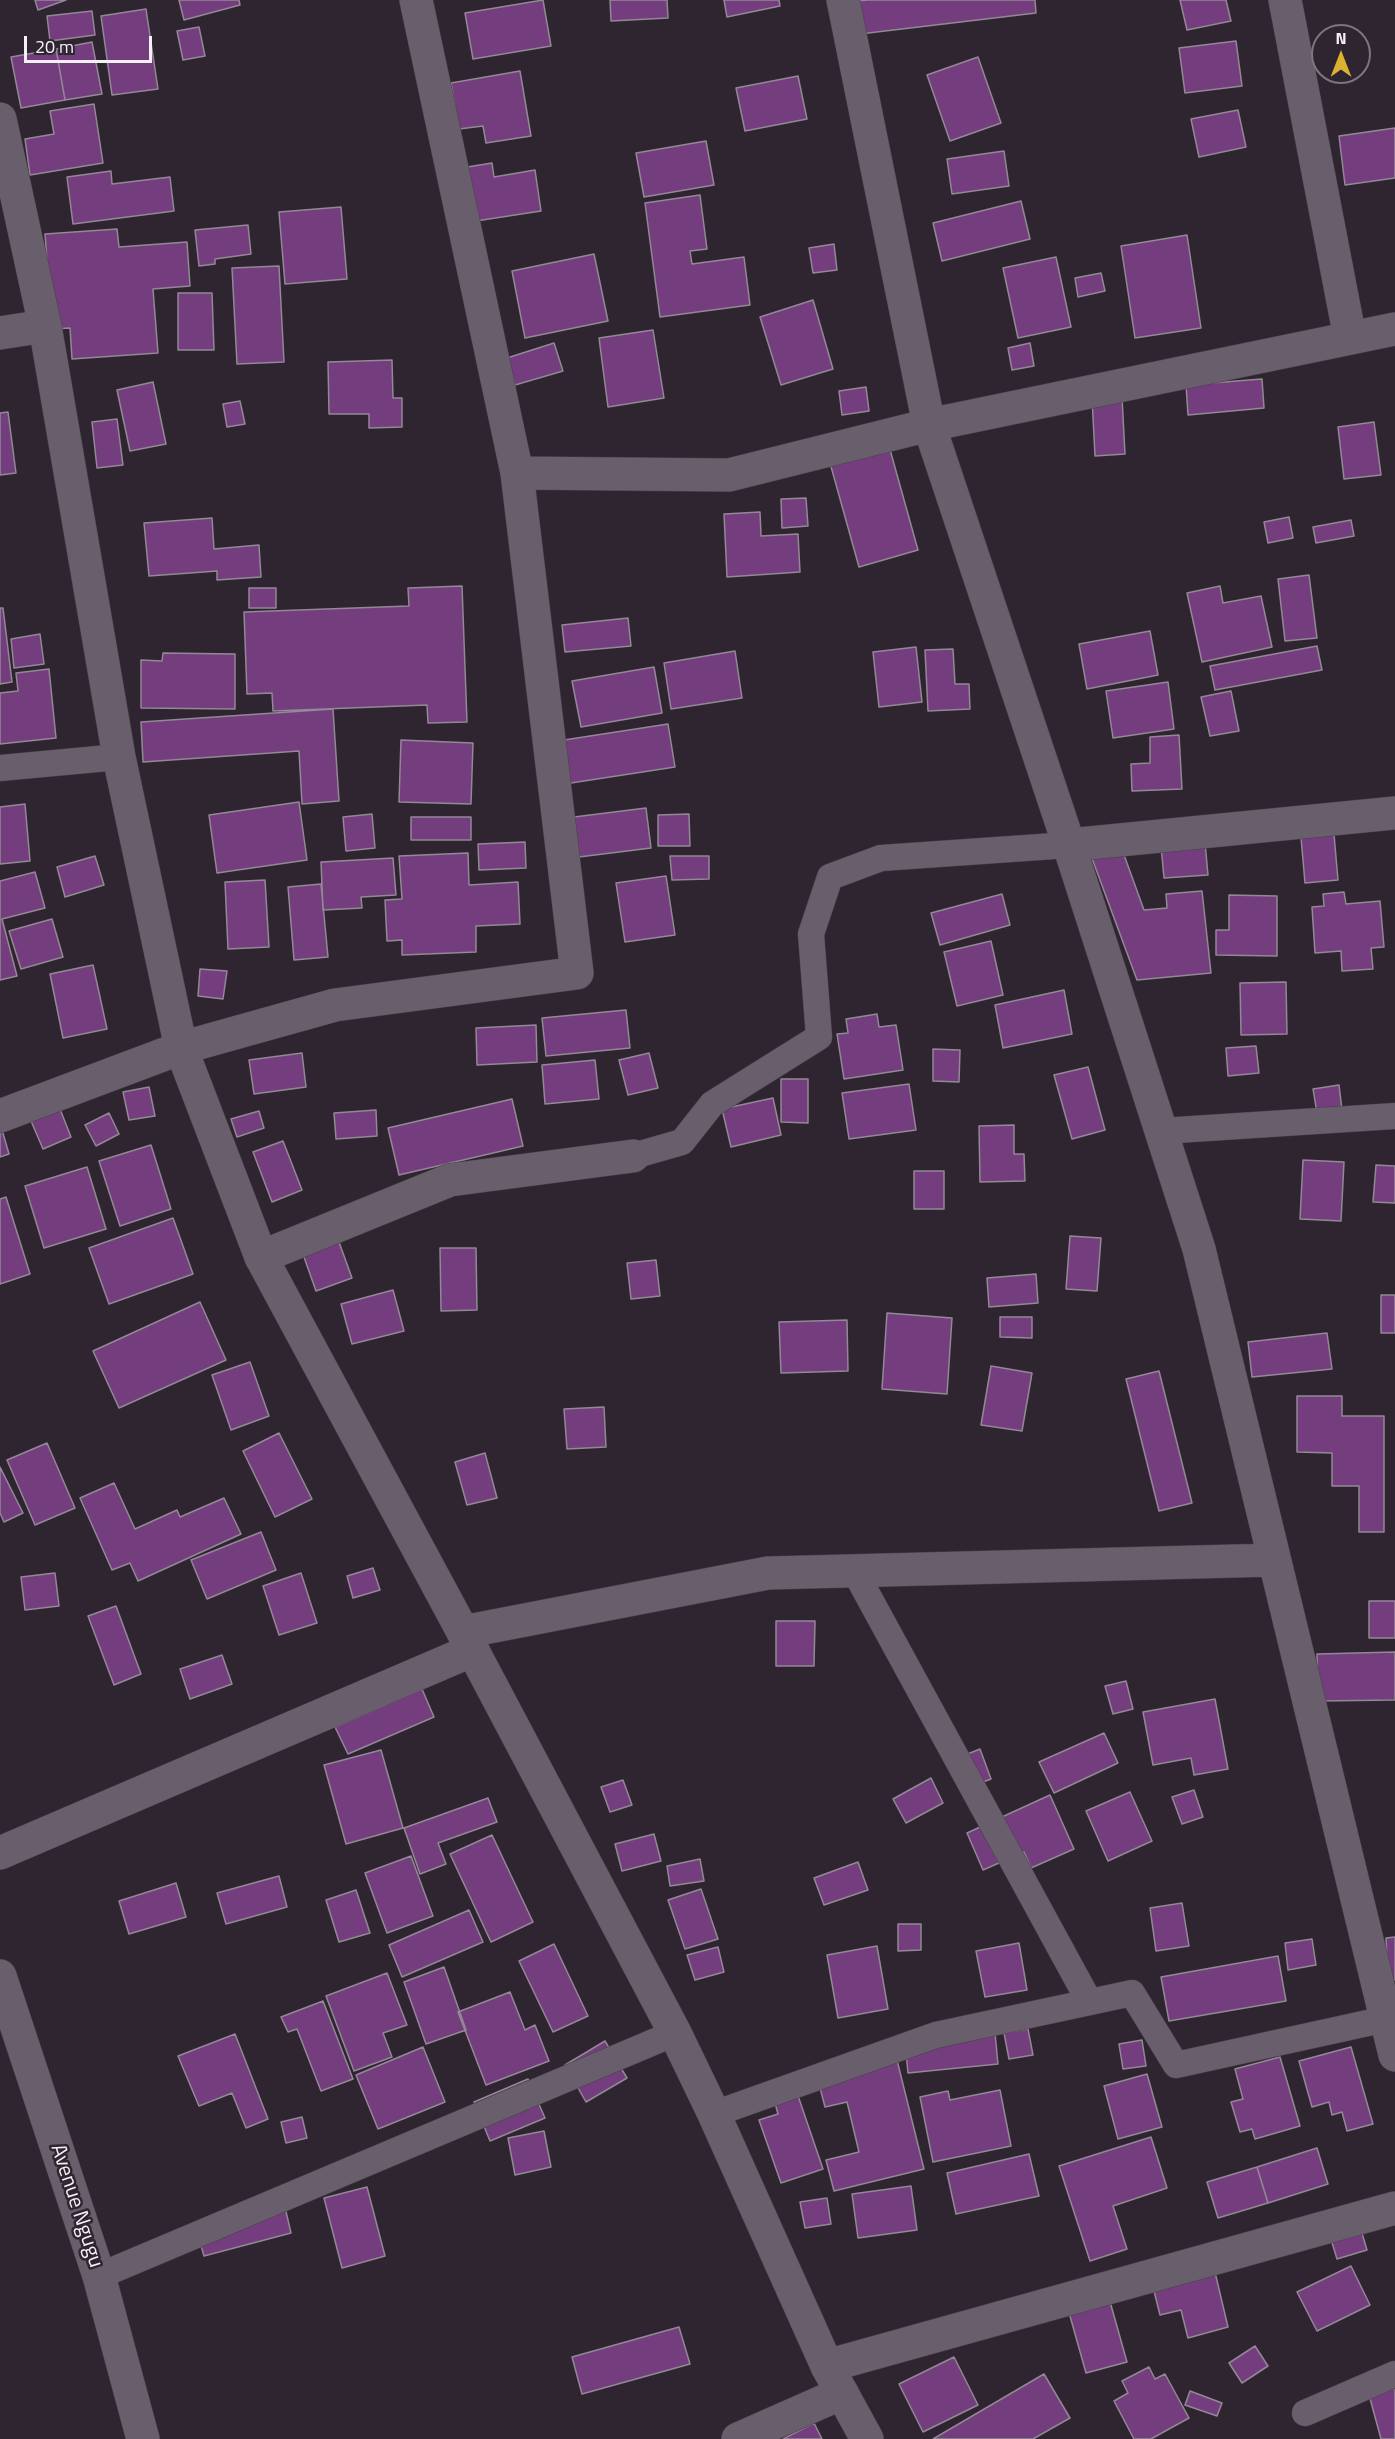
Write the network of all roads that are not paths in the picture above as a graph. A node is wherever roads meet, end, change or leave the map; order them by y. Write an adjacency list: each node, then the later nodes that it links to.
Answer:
1 (416, 0): 10 (street)
2 (843, 0): 9 (street)
3 (1285, 0): 8 (street)
4 (0, 119): 5 (street)
5 (45, 326): 7 (street); 11 (street)
6 (1395, 329): 8 (street)
7 (0, 333)
8 (1350, 338): 9 (street)
9 (929, 425): 10 (street); 14 (street)
10 (518, 473): 15 (street)
11 (119, 757): 12 (lane); 15 (street)
12 (0, 768)
13 (1395, 813): 14 (street)
14 (1069, 845): 18 (street); 19 (lane)
15 (181, 1048): 16 (street); 20 (street)
16 (0, 1116)
17 (1395, 1116): 18 (lane)
18 (1161, 1131): 21 (street)
19 (633, 1156): 20 (street)
20 (261, 1257): 23 (street)
21 (1274, 1560): 22 (street); 27 (street)
22 (854, 1570): 23 (street); 26 (lane)
23 (468, 1641): 24 (street); 28 (street)
24 (0, 1853)
25 (0, 1976): 32 (street, Avenue Ngugu)
26 (1089, 2001): 27 (lane); 30 (lane)
27 (1386, 2019): 29 (street)
28 (675, 2033): 30 (street); 32 (lane)
29 (1395, 2055)
30 (714, 2114): 34 (street)
31 (1395, 2208): 34 (street)
32 (99, 2276): 36 (street, Avenue Ngugu)
33 (1395, 2374): 35 (lane)
34 (835, 2380): 37 (street); 38 (street)
35 (1305, 2413)
36 (143, 2439)
37 (738, 2439)
38 (867, 2439)

